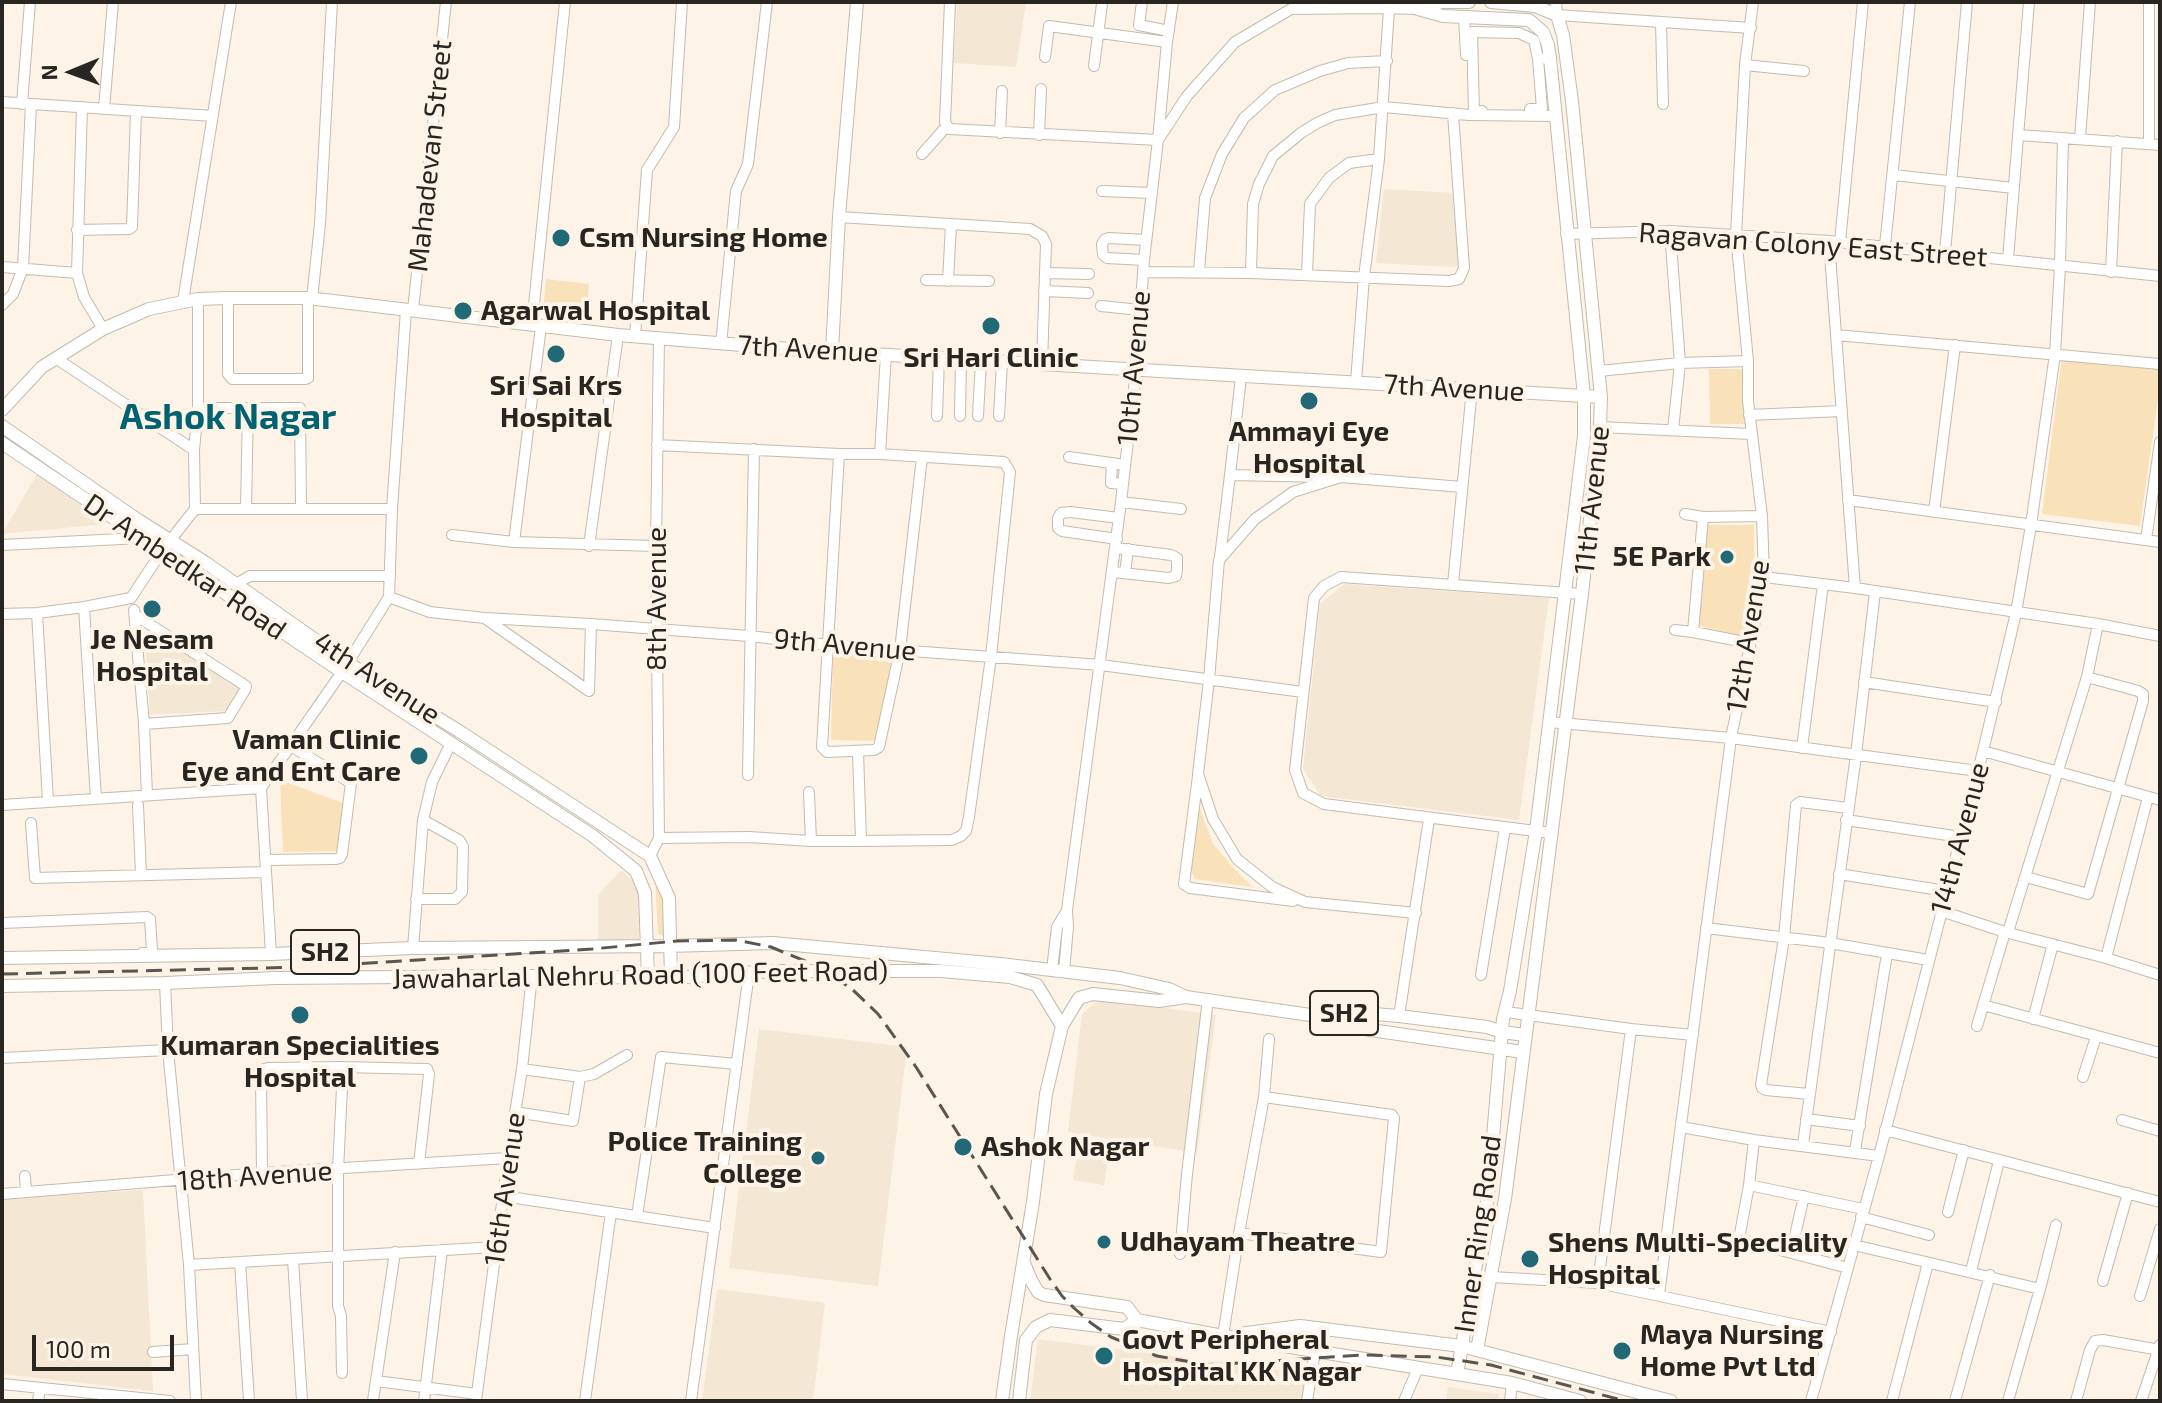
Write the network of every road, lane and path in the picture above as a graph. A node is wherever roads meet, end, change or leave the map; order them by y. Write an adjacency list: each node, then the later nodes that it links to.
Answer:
1 (30, 2): 45 (street)
2 (113, 2): 49 (street)
3 (231, 2): 53 (street)
4 (332, 2): 105 (street)
5 (446, 2): 109 (street, Mahadevan Street)
6 (565, 2): 111 (street)
7 (682, 2): 115 (street)
8 (767, 2): 117 (street)
9 (857, 2): 71 (main road)
10 (950, 2): 55 (street)
11 (1142, 2): 35 (street)
12 (1173, 2): 35 (street)
13 (1458, 2): 14 (main road, 11th Avenue); 28 (main road, 11th Avenue); 31 (main road)
14 (1469, 2)
15 (1491, 2): 30 (main road)
16 (1753, 2): 33 (street, 12th Avenue)
17 (1863, 2): 79 (street)
18 (1910, 2): 66 (street)
19 (1967, 2): 67 (street)
20 (2029, 2): 58 (street)
21 (2090, 2): 60 (street)
22 (2149, 2): 63 (street)
23 (1102, 4): 34 (street)
24 (1335, 5): 25 (street, 10th Avenue); 26 (street, 10th Avenue)
25 (1357, 5): 27 (street, 10th Avenue)
26 (1292, 6): 61 (street, 10th Avenue)
27 (1382, 6): 29 (street, 10th Avenue); 38 (street)
28 (1442, 7): 29 (main road, 11th Avenue); 31 (main road, 11th Avenue)
29 (1418, 9)
30 (1556, 9): 32 (street); 75 (main road, 11th Avenue)
31 (1464, 17): 37 (main road, 11th Avenue); 52 (street)
32 (1661, 23): 33 (street); 46 (street)
33 (1751, 28): 39 (street, 12th Avenue)
34 (1098, 33): 35 (street); 36 (street); 40 (street)
35 (1168, 36): 61 (street)
36 (1045, 57)
37 (1544, 59): 37 (street); 54 (main road, 11th Avenue)
38 (1387, 61): 48 (street); 88 (street)
39 (1745, 65): 41 (street); 77 (street, 12th Avenue)
40 (1094, 66)
41 (1804, 71)
42 (1041, 89): 57 (street)
43 (1002, 91): 56 (street)
44 (2, 102): 45 (street)
45 (27, 104): 47 (street); 87 (street)
46 (1663, 104)
47 (82, 107): 49 (street); 73 (street)
48 (1384, 107): 51 (street); 65 (street); 93 (street)
49 (104, 109): 50 (street)
50 (136, 111): 53 (street); 73 (street)
51 (1453, 113): 52 (street); 97 (street)
52 (1469, 115): 54 (street)
53 (213, 116): 106 (street)
54 (1556, 116): 76 (main road, 11th Avenue)
55 (946, 127): 56 (street); 64 (street)
56 (1000, 133): 57 (street)
57 (1039, 135): 61 (street)
58 (2019, 135): 59 (street); 68 (street)
59 (2063, 138): 60 (street); 85 (street, 14th Avenue)
60 (2080, 139): 62 (street)
61 (1158, 140): 70 (street, 10th Avenue)
62 (2117, 141): 63 (street); 90 (street)
63 (2154, 144)
64 (922, 154)
65 (1379, 159): 95 (street); 97 (street)
66 (1893, 175): 67 (street); 80 (street)
67 (1952, 180): 68 (street); 81 (street)
68 (2014, 188): 82 (street)
69 (1102, 191): 70 (street)
70 (1152, 193): 78 (street, 10th Avenue)
71 (839, 217): 72 (street); 119 (main road)
72 (951, 225): 92 (street); 99 (street)
73 (77, 230): 91 (street)
74 (1670, 231): 75 (street, Ragavan Colony East Street); 77 (street, Ragavan Colony East Street); 129 (street)
75 (1586, 232): 76 (street, Ragavan Colony East Street); 132 (main road, 11th Avenue)
76 (1566, 234): 136 (main road, 11th Avenue)
77 (1736, 235): 79 (street, Ragavan Colony East Street); 126 (street, 12th Avenue)
78 (1146, 240): 83 (street, 10th Avenue); 83 (street)
79 (1834, 242): 80 (street, Ragavan Colony East Street); 114 (street)
80 (1885, 246): 81 (street, Ragavan Colony East Street)
81 (1945, 253): 82 (street, Ragavan Colony East Street)
82 (2008, 259): 85 (street, Ragavan Colony East Street)
83 (1144, 260): 89 (street, 10th Avenue)
84 (2160, 265): 96 (street)
85 (2060, 266): 90 (street, Ragavan Colony East Street); 121 (street, 14th Avenue)
86 (2, 267): 87 (street)
87 (23, 268): 91 (street); 107 (street)
88 (1199, 271): 89 (street); 93 (street)
89 (1143, 272): 110 (street, 10th Avenue)
90 (2111, 272): 96 (street, Ragavan Colony East Street)
91 (77, 273): 112 (street)
92 (1045, 273): 94 (street); 101 (street)
93 (1251, 273): 95 (street)
94 (1089, 274)
95 (1307, 274): 97 (street)
96 (2160, 276)
97 (1364, 277): 134 (street)
98 (926, 280): 99 (street)
99 (948, 281): 100 (street)
100 (989, 281)
101 (1044, 291): 102 (street); 128 (street)
102 (1088, 293)
103 (228, 298): 104 (main road, 7th Avenue); 105 (main road, 7th Avenue); 105 (street)
104 (198, 299): 106 (main road, 7th Avenue); 138 (street)
105 (310, 299): 109 (main road, 7th Avenue)
106 (183, 301): 112 (main road, 7th Avenue)
107 (2, 305)
108 (1101, 306): 110 (street)
109 (410, 310): 111 (main road, 7th Avenue); 171 (street, Mahadevan Street)
110 (1140, 310): 131 (street, 10th Avenue)
111 (537, 325): 113 (main road, 7th Avenue); 182 (street)
112 (103, 329): 123 (main road, 7th Avenue)
113 (618, 335): 115 (main road, 7th Avenue); 187 (street)
114 (1836, 335): 118 (street); 141 (street)
115 (635, 337): 116 (main road, 7th Avenue)
116 (659, 339): 117 (main road, 7th Avenue); 153 (street, 8th Avenue)
117 (721, 344): 119 (main road, 7th Avenue)
118 (1955, 345): 121 (street); 173 (street)
119 (832, 351): 120 (main road, 7th Avenue)
120 (886, 354): 122 (main road, 7th Avenue); 157 (street)
121 (2055, 354): 130 (street); 178 (street, 14th Avenue)
122 (939, 357): 124 (main road, 7th Avenue); 143 (street)
123 (57, 359): 140 (main road, 7th Avenue); 155 (street)
124 (961, 359): 125 (main road, 7th Avenue); 144 (street)
125 (981, 361): 127 (main road, 7th Avenue); 145 (street)
126 (1748, 361): 129 (street); 142 (street, 12th Avenue)
127 (1002, 362): 128 (main road, 7th Avenue); 146 (street)
128 (1042, 363): 131 (main road, 7th Avenue)
129 (1680, 363): 132 (street); 149 (street)
130 (2160, 364)
131 (1136, 370): 133 (main road, 7th Avenue); 161 (street, 10th Avenue)
132 (1599, 371): 137 (main road, 11th Avenue)
133 (1241, 377): 134 (main road, 7th Avenue); 162 (street)
134 (1356, 382): 135 (main road, 7th Avenue)
135 (1472, 389): 136 (main road, 7th Avenue); 165 (street)
136 (1584, 396): 137 (main road, 7th Avenue); 200 (main road, 11th Avenue)
137 (1601, 397): 148 (main road, 11th Avenue)
138 (198, 408): 139 (street); 155 (street)
139 (248, 408): 169 (street); 170 (street)
140 (2, 410)
141 (1842, 411): 142 (street); 166 (street)
142 (1749, 415): 150 (street, 12th Avenue)
143 (937, 416)
144 (960, 416)
145 (978, 416)
146 (999, 416)
147 (2, 426): 186 (main road, 4th Avenue)
148 (1600, 427): 149 (street); 201 (main road, 11th Avenue)
149 (1673, 430): 150 (street)
150 (1751, 434): 175 (street, 12th Avenue)
151 (2160, 442): 181 (street)
152 (2, 443): 180 (main road, Dr Ambedkar Road)
153 (657, 445): 154 (street); 188 (street, 8th Avenue)
154 (754, 449): 156 (street); 215 (street)
155 (194, 450): 168 (street)
156 (839, 454): 157 (street); 218 (street)
157 (880, 454): 158 (street)
158 (922, 457): 219 (street); 220 (street)
159 (1069, 457): 160 (street)
160 (1112, 463): 161 (street); 164 (street)
161 (1125, 465): 164 (street, 10th Avenue)
162 (1230, 475): 163 (street); 190 (street)
163 (1341, 477): 165 (street); 190 (street)
164 (1123, 484): 167 (street, 10th Avenue)
165 (1462, 487): 196 (street)
166 (1848, 500): 173 (street); 198 (street)
167 (1121, 502): 172 (street); 177 (street, 10th Avenue)
168 (195, 509): 169 (street); 186 (street)
169 (246, 509): 170 (street)
170 (301, 509): 171 (street)
171 (392, 509): 193 (street, Mahadevan Street)
172 (1181, 509)
173 (1934, 512): 178 (street)
174 (1685, 514): 176 (street)
175 (1762, 516): 176 (street); 194 (street, 12th Avenue)
176 (1703, 517): 214 (street)
177 (1119, 518): 184 (street, 10th Avenue); 184 (street)
178 (2031, 525): 181 (street); 206 (street, 14th Avenue)
179 (452, 535): 182 (street)
180 (141, 538): 185 (street); 186 (main road, Dr Ambedkar Road)
181 (2146, 540): 183 (street)
182 (514, 542): 187 (street)
183 (2160, 542)
184 (1116, 543): 189 (street); 191 (street, 10th Avenue)
185 (2, 545)
186 (167, 546): 195 (main road, 4th Avenue); 203 (street); 222 (main road, Dr Ambedkar Road)
187 (589, 546): 188 (street)
188 (656, 546): 212 (street, 8th Avenue)
189 (1128, 549): 192 (street); 192 (street)
190 (1219, 560): 224 (street)
191 (1113, 572): 192 (street); 221 (street, 10th Avenue)
192 (1125, 573)
193 (390, 576): 195 (street); 202 (street, Mahadevan Street)
194 (1764, 577): 197 (street); 217 (street, 12th Avenue)
195 (236, 584): 222 (main road, 4th Avenue)
196 (1453, 584): 200 (street); 226 (street)
197 (1823, 584): 198 (street); 234 (street)
198 (1855, 588): 199 (street)
199 (1875, 592): 206 (street); 225 (street)
200 (1566, 593): 201 (street); 228 (main road, 11th Avenue)
201 (1582, 594): 229 (main road, 11th Avenue)
202 (389, 597): 209 (street, 9th Avenue); 222 (street)
203 (131, 598): 204 (street); 208 (street)
204 (84, 607): 205 (street); 246 (street)
205 (37, 613): 207 (street); 248 (street)
206 (2016, 613): 211 (street); 227 (street, 14th Avenue)
207 (2, 614)
208 (135, 615): 230 (street); 230 (street)
209 (485, 618): 210 (street, 9th Avenue); 210 (street)
210 (591, 624): 212 (street, 9th Avenue)
211 (2098, 624): 216 (street); 223 (street)
212 (657, 629): 215 (street, 9th Avenue); 260 (street, 8th Avenue)
213 (1675, 630): 214 (street)
214 (1693, 632): 217 (street)
215 (749, 636): 218 (street, 9th Avenue); 241 (street)
216 (2160, 636)
217 (1750, 643): 231 (street, 12th Avenue)
218 (829, 645): 219 (street, 9th Avenue); 236 (street)
219 (900, 650): 220 (street, 9th Avenue); 236 (street)
220 (991, 657): 221 (street, 9th Avenue); 262 (street)
221 (1101, 665): 224 (street, 9th Avenue); 291 (street, 10th Avenue)
222 (345, 667): 232 (main road, Dr Ambedkar Road); 233 (street); 263 (main road, 4th Avenue)
223 (2087, 677): 239 (street); 243 (street)
224 (1209, 680): 226 (street, 9th Avenue); 240 (street)
225 (1864, 682): 227 (street); 237 (street)
226 (1303, 692): 252 (street)
227 (1996, 702): 235 (street, 14th Avenue)
228 (1549, 722): 229 (street); 257 (main road, 11th Avenue)
229 (1566, 723): 231 (street); 258 (main road, 11th Avenue)
230 (144, 724): 245 (street)
231 (1731, 738): 234 (street); 277 (street, 12th Avenue)
232 (451, 743): 253 (street); 283 (main road, Dr Ambedkar Road)
233 (291, 746): 242 (street); 264 (street)
234 (1802, 748): 237 (street)
235 (1983, 751): 238 (street, 14th Avenue); 239 (street)
236 (858, 752): 262 (street)
237 (1856, 755): 238 (street); 251 (street)
238 (1978, 771): 259 (street, 14th Avenue)
239 (2058, 773): 243 (street); 268 (street)
240 (1198, 774): 273 (street); 273 (street)
241 (748, 775)
242 (261, 788): 245 (street); 264 (street)
243 (2118, 789): 247 (street); 268 (street)
244 (809, 792): 261 (street)
245 (147, 795): 246 (street)
246 (96, 799): 248 (street)
247 (2154, 799): 289 (street)
248 (48, 801): 249 (street)
249 (2, 805)
250 (138, 805): 266 (street)
251 (1848, 808): 254 (street); 279 (street)
252 (1429, 819): 256 (street); 275 (street)
253 (423, 820): 272 (street); 272 (street)
254 (1846, 820): 259 (street); 267 (street)
255 (31, 823): 269 (street)
256 (1505, 828): 257 (street); 293 (street)
257 (1536, 831): 258 (street); 307 (main road, 11th Avenue)
258 (1551, 833): 303 (main road, 11th Avenue)
259 (1961, 837): 271 (street, 14th Avenue)
260 (659, 838): 261 (street); 263 (street, 8th Avenue)
261 (811, 841): 262 (street)
262 (861, 841)
263 (650, 856): 282 (main road)
264 (266, 860): 265 (street)
265 (266, 872): 266 (street); 285 (street)
266 (141, 874): 269 (street)
267 (1839, 874): 271 (street); 280 (street)
268 (2026, 877): 278 (street)
269 (35, 878): 270 (street)
270 (21, 879)
271 (1946, 891): 274 (street, 14th Avenue)
272 (416, 899): 284 (street)
273 (1305, 902): 275 (street)
274 (1941, 911): 278 (street); 290 (street, 14th Avenue)
275 (1416, 913): 304 (street)
276 (2, 923): 287 (street)
277 (1706, 928): 279 (street); 312 (street, 12th Avenue)
278 (2007, 932): 281 (street); 302 (street)
279 (1784, 938): 280 (street); 326 (street)
280 (1830, 943): 286 (street); 326 (street)
281 (2053, 944): 289 (street); 306 (street)
282 (669, 946): 283 (main road, Jawaharlal Nehru Road (100 Feet Road) / SH2); 291 (main road, Jawaharlal Nehru Road (100 Feet Road) / SH2); 297 (main road)
283 (648, 947): 284 (main road, Jawaharlal Nehru Road (100 Feet Road) / SH2); 296 (main road, Dr Ambedkar Road)
284 (413, 948): 285 (main road, Jawaharlal Nehru Road (100 Feet Road) / SH2)
285 (271, 954): 287 (main road, Jawaharlal Nehru Road (100 Feet Road) / SH2)
286 (1887, 954): 290 (street); 331 (street)
287 (124, 955): 288 (main road, Jawaharlal Nehru Road (100 Feet Road) / SH2)
288 (2, 956)
289 (2106, 958): 294 (street)
290 (1928, 960): 333 (street, 14th Avenue)
291 (1058, 970): 300 (main road, Jawaharlal Nehru Road (100 Feet Road) / SH2)
292 (749, 973): 297 (main road, Jawaharlal Nehru Road (100 Feet Road) / SH2); 308 (main road, Jawaharlal Nehru Road (100 Feet Road) / SH2); 321 (street)
293 (1481, 975)
294 (2160, 975)
295 (532, 976): 296 (main road, Jawaharlal Nehru Road (100 Feet Road) / SH2); 298 (main road, Jawaharlal Nehru Road (100 Feet Road) / SH2); 323 (street, 16th Avenue)
296 (648, 978): 297 (main road, Jawaharlal Nehru Road (100 Feet Road) / SH2)
297 (671, 978)
298 (165, 983): 299 (main road, Jawaharlal Nehru Road (100 Feet Road) / SH2); 315 (street)
299 (2, 986)
300 (1186, 997): 301 (main road, SH2); 308 (main road, SH2)
301 (1208, 999): 305 (main road, SH2); 370 (street)
302 (1983, 1005): 306 (street); 309 (street)
303 (1527, 1015): 307 (street); 310 (street); 311 (main road, 11th Avenue)
304 (1399, 1016): 305 (main road, SH2); 307 (main road, SH2)
305 (1331, 1018): 316 (main road)
306 (2033, 1019): 313 (street)
307 (1504, 1021): 311 (main road, SH2); 316 (main road, Inner Ring Road)
308 (1062, 1026): 373 (main road)
309 (1977, 1026)
310 (1631, 1029): 312 (street); 382 (street)
311 (1525, 1035): 317 (main road, 11th Avenue)
312 (1693, 1035): 332 (street, 12th Avenue)
313 (2096, 1037): 318 (street); 325 (street)
314 (1269, 1039): 327 (street)
315 (168, 1050): 320 (street); 346 (street)
316 (1501, 1050): 317 (main road); 352 (main road, Inner Ring Road)
317 (1523, 1052): 354 (main road, 11th Avenue)
318 (2160, 1053)
319 (627, 1055): 324 (street)
320 (2, 1058)
321 (737, 1064): 359 (street); 361 (street)
322 (343, 1067): 342 (street); 343 (street); 344 (street)
323 (522, 1069): 324 (street); 328 (street, 16th Avenue)
324 (580, 1077): 328 (street)
325 (2083, 1077)
326 (1809, 1094): 329 (street)
327 (1264, 1097): 363 (street); 363 (street)
328 (515, 1112): 340 (street, 16th Avenue)
329 (1806, 1119): 331 (street); 336 (street)
330 (2122, 1120): 334 (street)
331 (1860, 1126): 338 (street)
332 (1681, 1127): 335 (street); 384 (street, 12th Avenue)
333 (1885, 1130): 337 (street); 339 (street, 14th Avenue)
334 (2160, 1131)
335 (1754, 1140): 336 (street); 347 (street)
336 (1803, 1145): 338 (street)
337 (1964, 1150): 341 (street); 357 (street)
338 (1855, 1151): 339 (street)
339 (1879, 1156): 358 (street, 14th Avenue)
340 (508, 1158): 342 (street, 18th Avenue); 351 (street, 16th Avenue)
341 (1999, 1161): 349 (street); 378 (street)
342 (419, 1164): 343 (street, 18th Avenue)
343 (338, 1170): 344 (street, 18th Avenue); 371 (street)
344 (262, 1173): 346 (street, 18th Avenue)
345 (25, 1176): 348 (street)
346 (182, 1181): 348 (street, 18th Avenue); 376 (street)
347 (1749, 1185): 353 (street); 369 (street)
348 (26, 1192): 350 (street, 18th Avenue)
349 (2128, 1193): 355 (street); 381 (street)
350 (2, 1194)
351 (503, 1196): 356 (street); 366 (street, 16th Avenue)
352 (1488, 1196): 354 (main road); 389 (main road, Inner Ring Road)
353 (1804, 1196): 358 (street); 369 (street)
354 (1505, 1199): 380 (main road, 11th Avenue)
355 (2160, 1202)
356 (611, 1212): 359 (street); 411 (street)
357 (1948, 1212)
358 (1862, 1213): 364 (street); 365 (street, 14th Avenue)
359 (637, 1216): 361 (street)
360 (2056, 1225): 383 (street)
361 (715, 1228): 412 (street)
362 (2160, 1229): 385 (street)
363 (1239, 1233): 388 (street)
364 (1929, 1235)
365 (1854, 1245): 375 (street); 377 (street, 14th Avenue)
366 (496, 1247): 367 (street); 403 (street, 16th Avenue)
367 (442, 1250): 368 (street); 401 (street)
368 (395, 1252): 371 (street); 398 (street)
369 (1791, 1253): 377 (street)
370 (1180, 1254)
371 (338, 1256): 372 (street); 396 (street)
372 (293, 1259): 374 (street); 408 (street)
373 (1024, 1259): 386 (main road); 413 (main road)
374 (240, 1262): 376 (street); 407 (street)
375 (1928, 1263): 378 (street); 421 (street)
376 (189, 1265): 391 (street)
377 (1848, 1268): 387 (street, 14th Avenue)
378 (1971, 1271): 379 (street)
379 (1990, 1275): 383 (street); 422 (street)
380 (1491, 1277): 382 (street); 392 (main road, 11th Avenue)
381 (2103, 1281)
382 (1598, 1283): 384 (street)
383 (2040, 1289): 423 (street)
384 (1659, 1295): 387 (street)
385 (2140, 1296)
386 (1137, 1320): 388 (main road); 414 (main road)
387 (1831, 1332): 420 (street, 14th Avenue)
388 (1223, 1336): 389 (main road); 393 (main road)
389 (1461, 1346): 392 (main road, Inner Ring Road); 397 (main road)
390 (2159, 1348): 424 (street); 425 (street)
391 (193, 1349): 394 (street); 406 (street)
392 (1477, 1350): 419 (main road, Inner Ring Road)
393 (1315, 1351): 395 (main road); 415 (street)
394 (153, 1352)
395 (1418, 1368): 397 (main road); 416 (street)
396 (342, 1373)
397 (1457, 1374): 399 (main road)
398 (376, 1381): 401 (street); 409 (street)
399 (1512, 1383): 417 (street); 418 (main road)
400 (2, 1384): 402 (street)
401 (426, 1387): 403 (street); 410 (street)
402 (40, 1388): 404 (street); 405 (street)
403 (476, 1397)
404 (38, 1401)
405 (170, 1401)
406 (196, 1401)
407 (249, 1401)
408 (302, 1401)
409 (373, 1401)
410 (424, 1401)
411 (585, 1401)
412 (691, 1401)
413 (1002, 1401)
414 (1019, 1401)
415 (1307, 1401)
416 (1404, 1401)
417 (1510, 1401)
418 (1580, 1401)
419 (1671, 1401)
420 (1811, 1401)
421 (1892, 1401)
422 (1955, 1401)
423 (2008, 1401)
424 (2076, 1401)
425 (2141, 1401)

